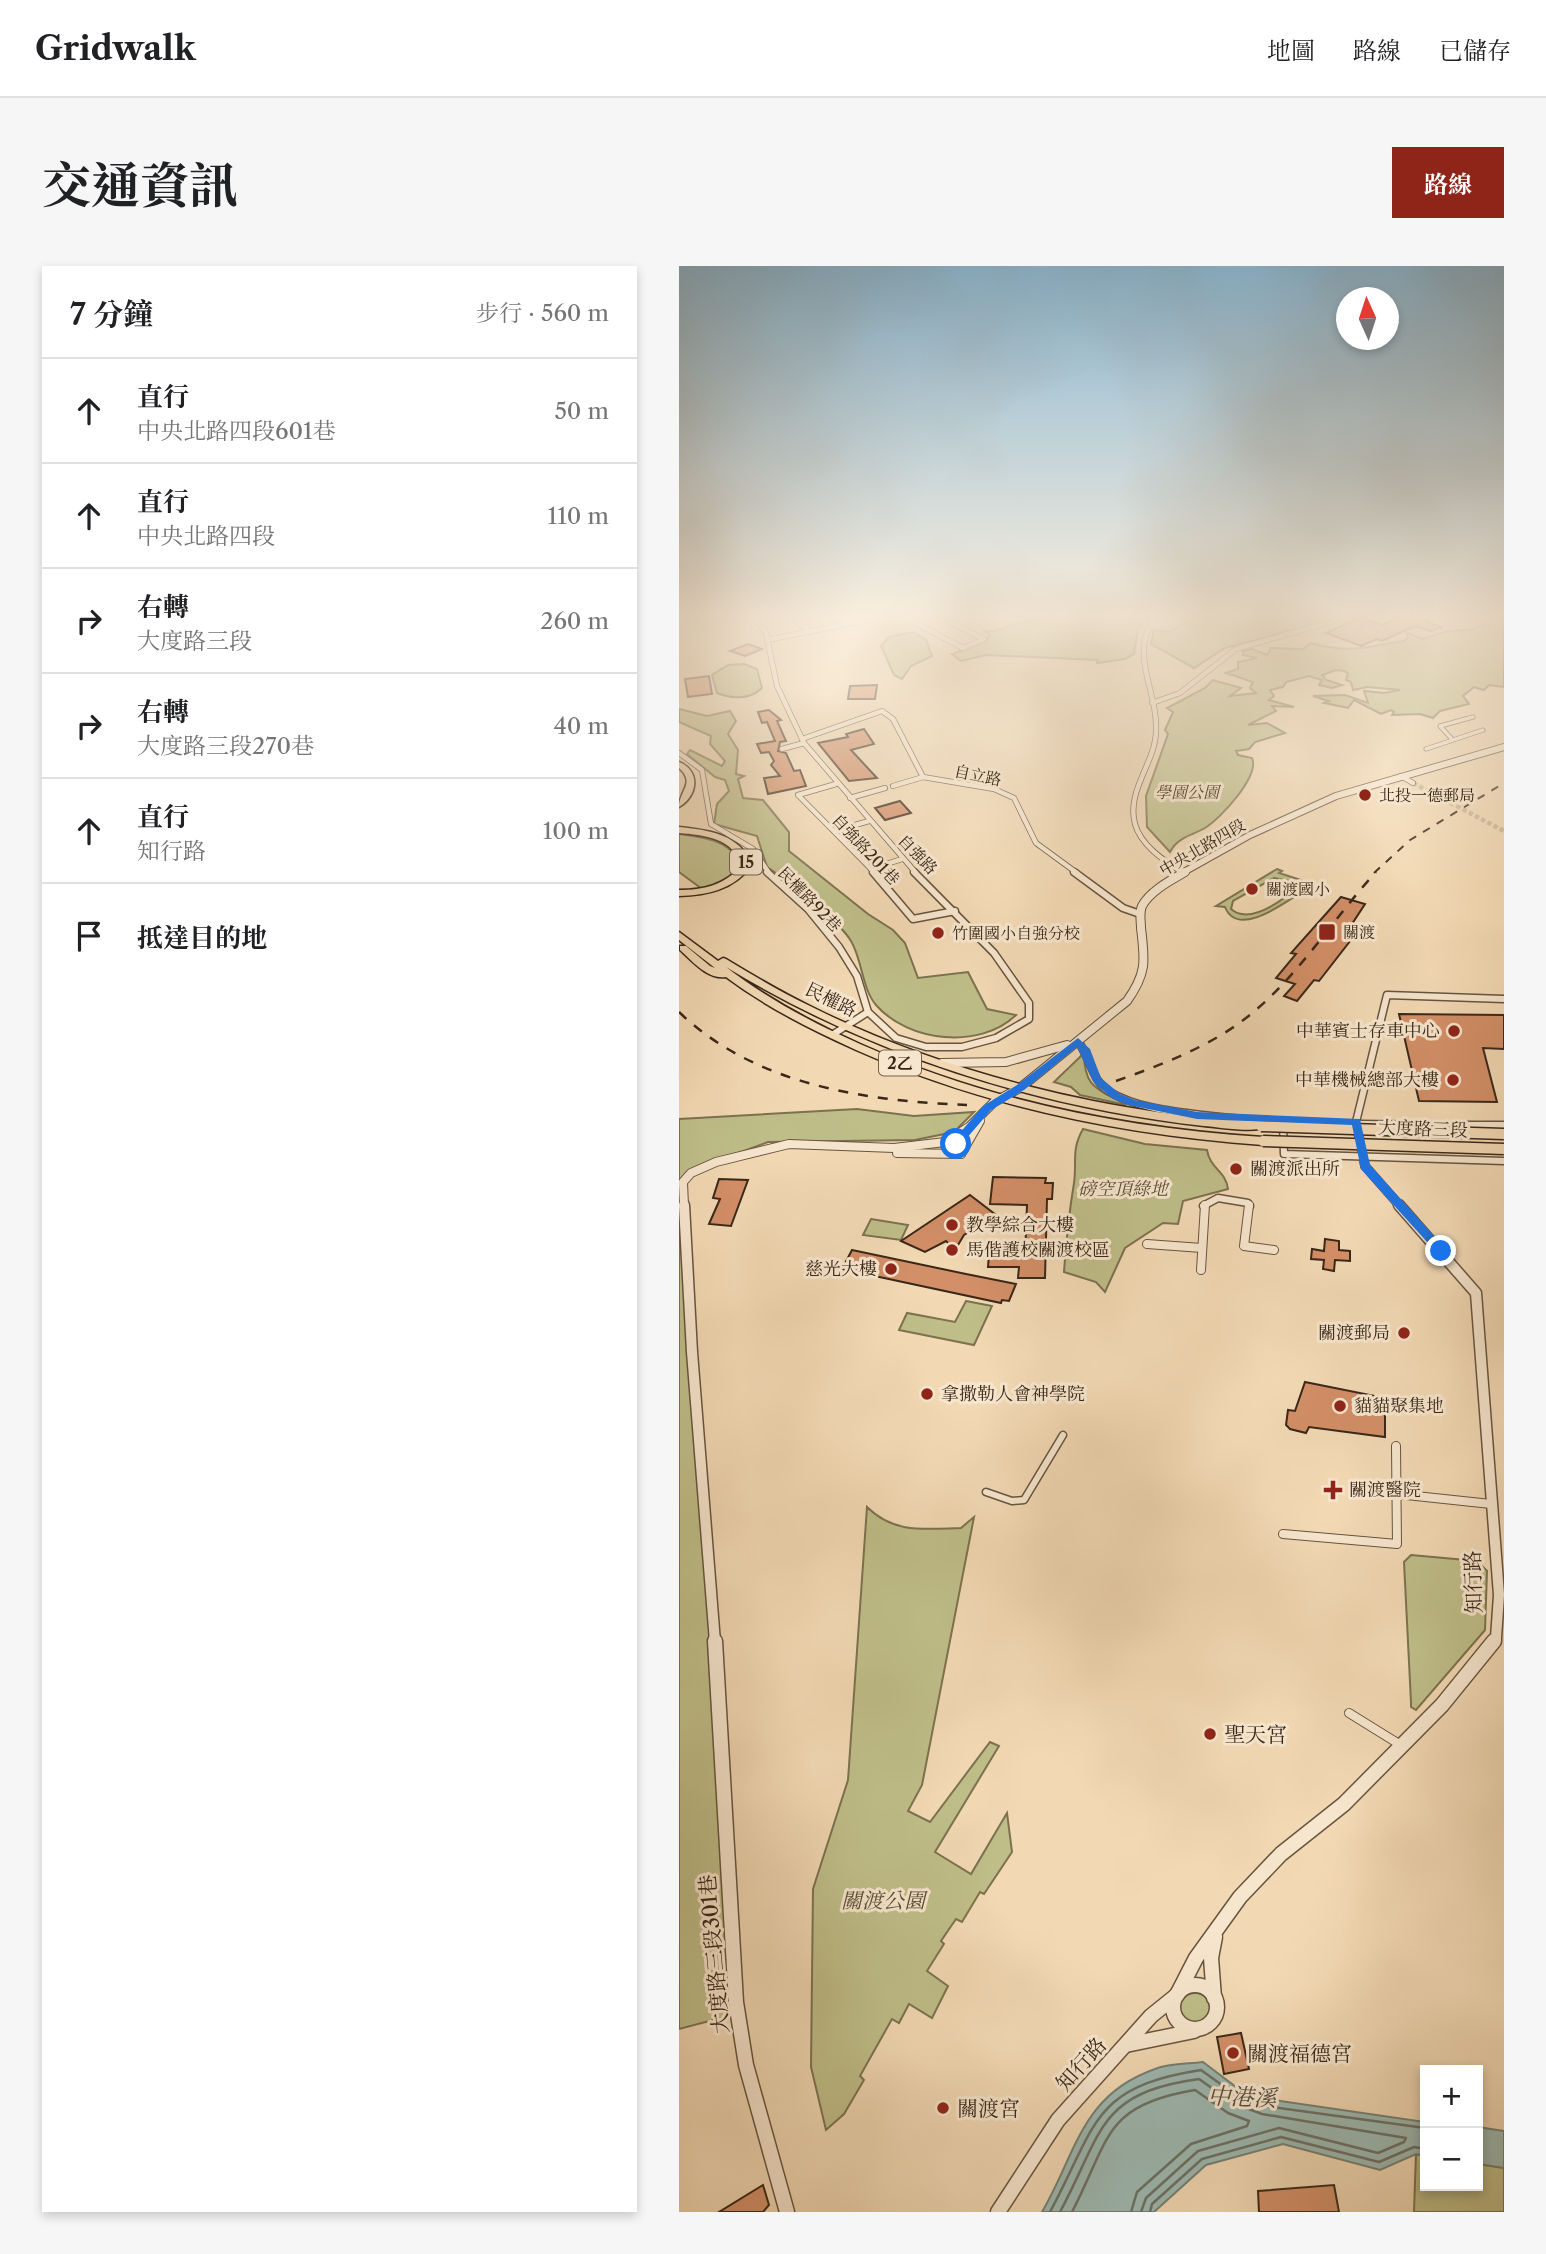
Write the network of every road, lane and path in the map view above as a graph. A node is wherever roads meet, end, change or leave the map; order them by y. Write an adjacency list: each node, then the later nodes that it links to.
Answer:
1 (788, 709): 6 (street, 自強路)
2 (1152, 709): 25 (street)
3 (1473, 717): 5 (street)
4 (1483, 730): 5 (street)
5 (1451, 738): 9 (street)
6 (803, 741): 8 (street); 13 (street); 15 (street, 自強路)
7 (1504, 747): 12 (street, 中央北路四段)
8 (782, 749)
9 (1426, 749)
10 (679, 753): 34 (street, 民權路92巷)
11 (679, 764): 19 (main road)
12 (1401, 776): 14 (street); 25 (street, 中央北路四段)
13 (923, 777): 16 (street); 28 (street, 自立路)
14 (1413, 783)
15 (836, 784): 18 (street, 自強路); 22 (street, 自強路201巷)
16 (893, 786)
17 (885, 788): 18 (street)
18 (850, 798): 20 (street, 自強路)
19 (679, 804)
20 (869, 821): 22 (street); 23 (street, 自強路)
21 (679, 830): 26 (main road, 15)
22 (834, 831): 24 (street, 自強路201巷)
23 (902, 859): 24 (street); 27 (street, 自強路)
24 (871, 869): 27 (street, 自強路201巷)
25 (1183, 873): 28 (street, 中央北路四段)
26 (679, 893)
27 (955, 911): 34 (street, 自強路)
28 (1140, 914): 37 (street)
29 (679, 926): 35 (main road, 民權路 / 2乙)
30 (679, 935): 32 (main road, 民權路 / 2乙)
31 (679, 945): 32 (main road)
32 (739, 982): 36 (main road, 民權路 / 2乙)
33 (1504, 999): 45 (street)
34 (868, 1012): 35 (street)
35 (844, 1027): 36 (street); 38 (main road, 民權路 / 2乙)
36 (832, 1035): 41 (main road, 民權路 / 2乙)
37 (1078, 1041): 38 (street); 40 (street); 44 (street, 大度路三段)
38 (929, 1062): 39 (main road, 民權路 / 2乙)
39 (983, 1079): 40 (main road, 大度路三段 / 2乙)
40 (1020, 1087): 42 (street); 48 (main road, 大度路三段 / 2乙, bridge)
41 (969, 1088): 42 (main road, 大度路三段 / 2乙)
42 (1001, 1098): 43 (street); 50 (main road, 大度路三段 / 2乙, bridge)
43 (987, 1108): 47 (street); 51 (street)
44 (1282, 1120): 45 (street, 大度路三段); 52 (street, 大度路三段)
45 (1356, 1122): 46 (street, 大度路三段); 52 (street)
46 (1504, 1125)
47 (969, 1127): 49 (street); 51 (street)
48 (1504, 1134)
49 (855, 1147): 51 (street); 71 (street, 大度路三段301巷)
50 (1504, 1149)
51 (961, 1154)
52 (1363, 1157): 53 (street, 大度路三段); 62 (street, 知行路)
53 (1504, 1161)
54 (1147, 1244): 55 (street)
55 (1202, 1248): 56 (street); 57 (street)
56 (1274, 1250)
57 (1201, 1270)
58 (1063, 1435): 60 (street)
59 (1396, 1446): 61 (street)
60 (986, 1492)
61 (1397, 1494): 62 (street); 63 (street)
62 (1490, 1504): 65 (street, 知行路)
63 (1283, 1534)
64 (1349, 1713): 65 (street)
65 (1402, 1746): 66 (street, 知行路)
66 (1215, 1936): 67 (street, 知行路); 68 (street, 知行路)
67 (1177, 1995): 68 (street); 69 (street); 70 (street, 知行路)
68 (1214, 1999): 69 (street, 知行路)
69 (1199, 2030): 70 (street, 知行路)
70 (1126, 2045): 72 (street, 知行路)
71 (786, 2212)
72 (998, 2212)

